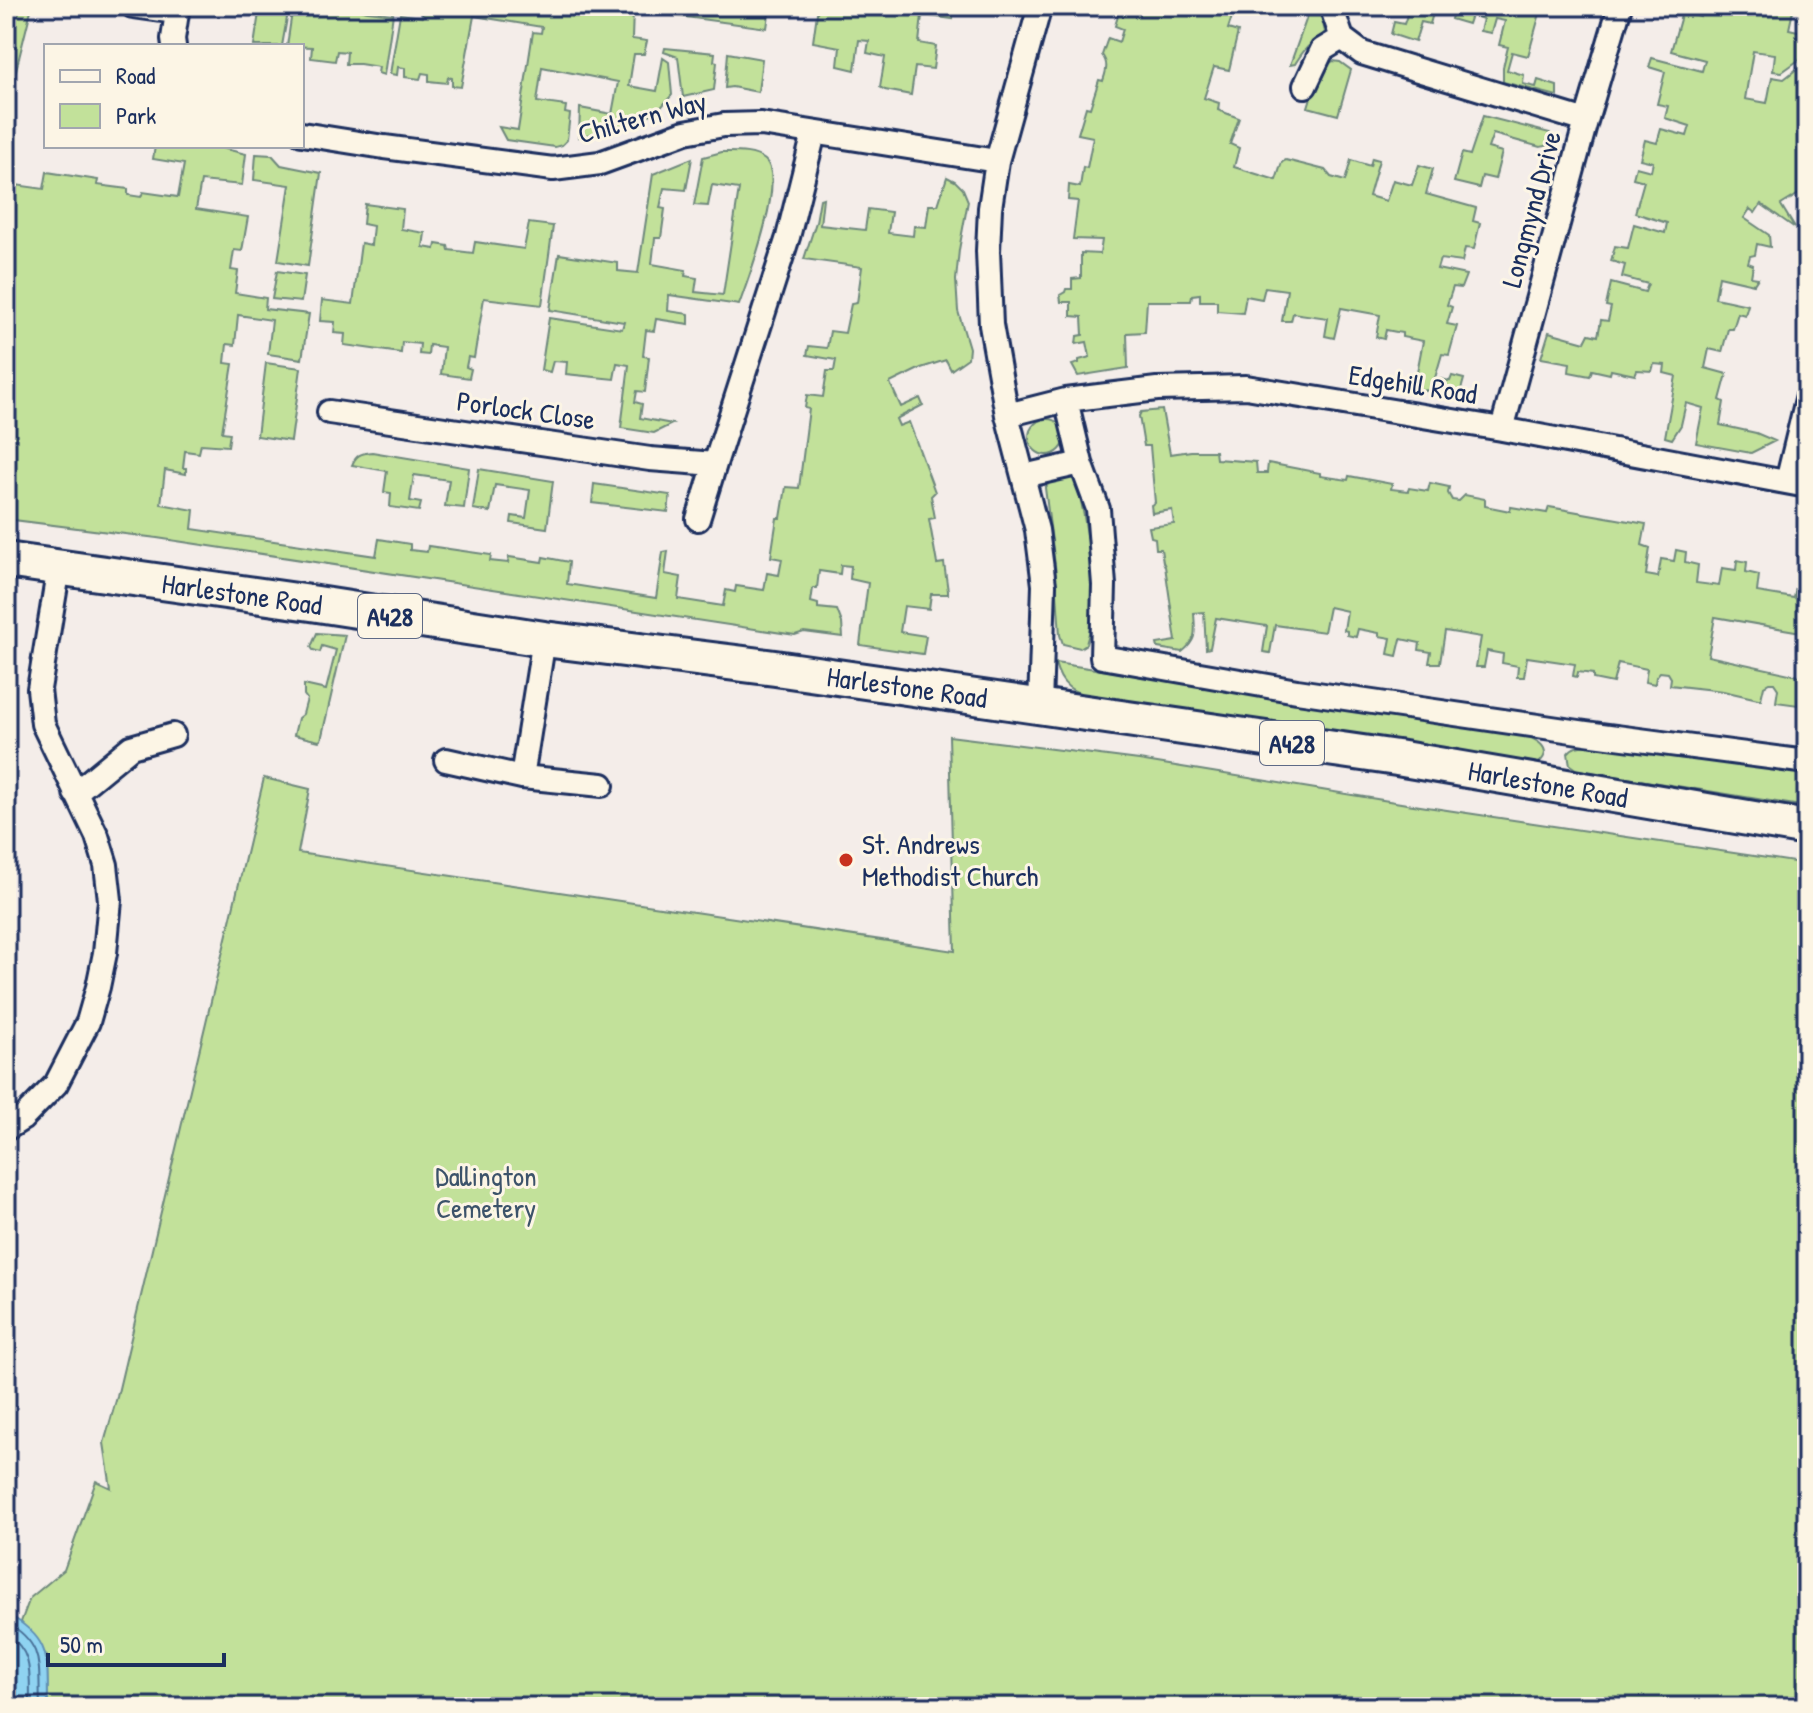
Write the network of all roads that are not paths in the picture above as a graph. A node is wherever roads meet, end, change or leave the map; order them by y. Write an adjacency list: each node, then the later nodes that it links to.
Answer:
1 (133, 6): 5 (street)
2 (1040, 6): 12 (street)
3 (1331, 6): 6 (street)
4 (1620, 6): 9 (street, Longmynd Drive)
5 (177, 9): 7 (street)
6 (1342, 38): 8 (street); 9 (street)
7 (174, 44)
8 (1305, 86)
9 (1586, 121): 17 (street, Longmynd Drive)
10 (814, 133): 11 (street, Chiltern Way); 12 (street, Chiltern Way); 19 (street)
11 (304, 134)
12 (997, 161): 16 (street)
13 (1807, 399): 21 (street)
14 (1066, 400): 16 (street, Edgehill Road); 17 (street, Edgehill Road); 18 (street)
15 (329, 412): 19 (street, Porlock Close)
16 (1007, 415): 20 (street)
17 (1502, 429): 21 (street, Edgehill Road)
18 (1081, 463): 20 (street); 29 (street, Harlestone Road)
19 (715, 464): 22 (street)
20 (1024, 476): 26 (street)
21 (1797, 484)
22 (698, 519)
23 (6, 560): 24 (main road, Harlestone Road / A428)
24 (59, 567): 25 (main road, Harlestone Road / A428); 32 (street)
25 (544, 639): 26 (main road, Harlestone Road / A428); 30 (street)
26 (1040, 706): 33 (main road, Harlestone Road / A428)
27 (173, 735): 32 (street)
28 (446, 760): 30 (street)
29 (1807, 762)
30 (522, 777): 31 (street)
31 (602, 785)
32 (75, 793): 34 (street)
33 (1807, 828)
34 (6, 1129)

